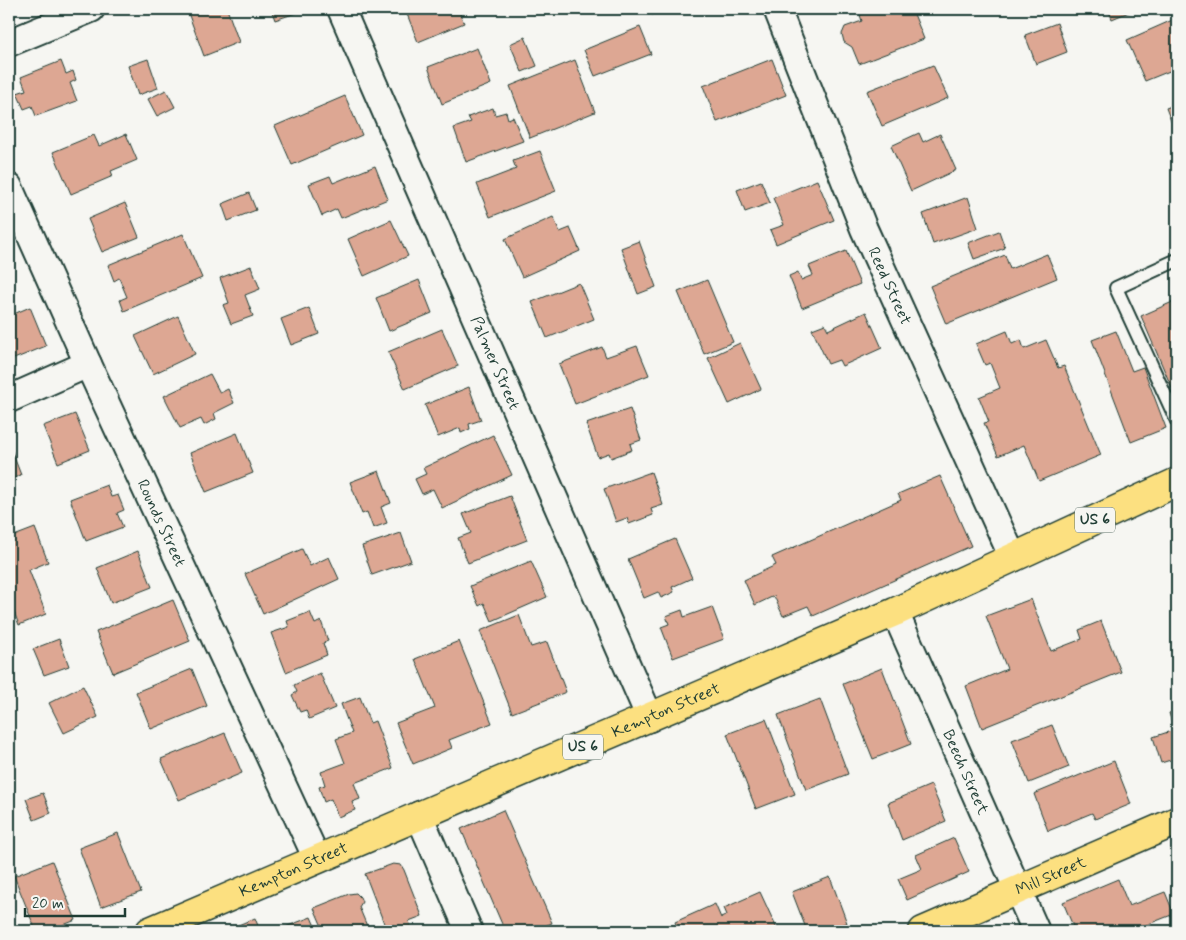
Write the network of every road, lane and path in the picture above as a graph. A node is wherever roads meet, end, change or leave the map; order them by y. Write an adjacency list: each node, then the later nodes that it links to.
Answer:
1 (91, 9): 4 (street)
2 (341, 9): 13 (street, Palmer Street)
3 (777, 9): 11 (street, Reed Street)
4 (9, 43)
5 (9, 186): 7 (street, Rounds Street)
6 (1177, 260): 9 (lane)
7 (88, 364): 8 (street); 16 (street, Rounds Street)
8 (9, 399)
9 (1177, 421)
10 (1177, 482): 11 (main road, Kempton Street / US 6)
11 (1013, 558): 12 (main road, Kempton Street / US 6)
12 (895, 612): 13 (main road, Kempton Street / US 6); 17 (street, Beech Street)
13 (650, 718): 14 (main road, Kempton Street / US 6)
14 (419, 816): 16 (main road, Kempton Street / US 6); 19 (street)
15 (1177, 821): 17 (main road, Mill Street)
16 (317, 859): 18 (main road, Kempton Street / US 6)
17 (1019, 889): 20 (main road, Mill Street); 21 (street, Beech Street)
18 (150, 931)
19 (469, 931)
20 (923, 931)
21 (1036, 931)

